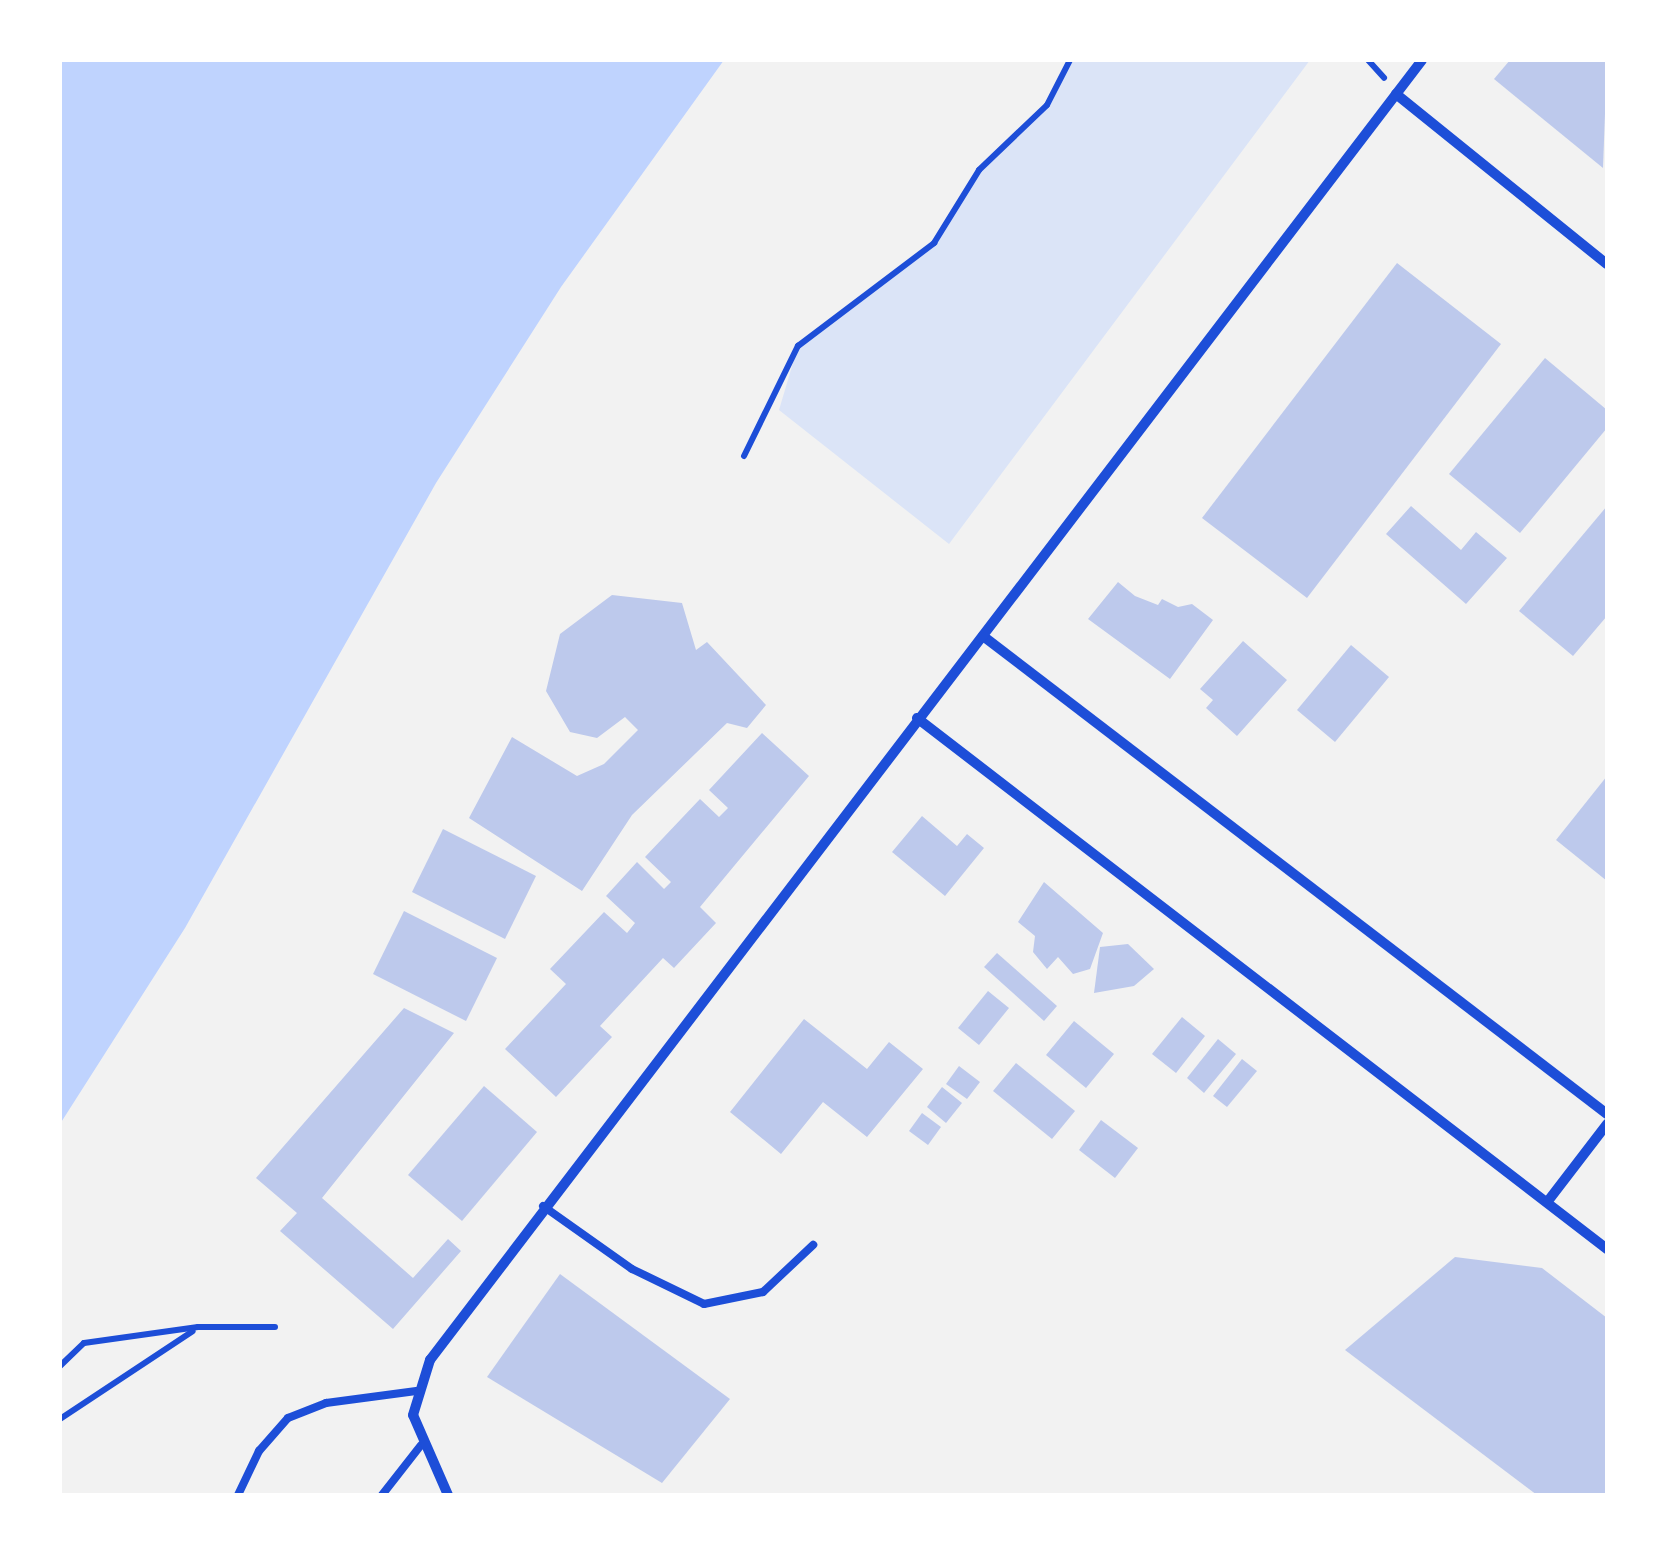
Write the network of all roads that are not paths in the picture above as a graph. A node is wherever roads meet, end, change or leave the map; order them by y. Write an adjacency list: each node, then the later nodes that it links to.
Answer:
1 (1422, 60): 2 (street)
2 (1396, 94): 3 (street); 4 (street)
3 (1607, 264)
4 (983, 636): 5 (street); 6 (street)
5 (917, 718): 8 (street); 9 (street)
6 (1607, 1114)
7 (1607, 1124): 8 (street)
8 (1548, 1201): 11 (street)
9 (543, 1206): 10 (lane); 12 (street)
10 (813, 1245)
11 (1607, 1249)
12 (416, 1391): 13 (street); 14 (lane)
13 (421, 1445): 15 (lane); 16 (street)
14 (238, 1495)
15 (382, 1495)
16 (448, 1495)

